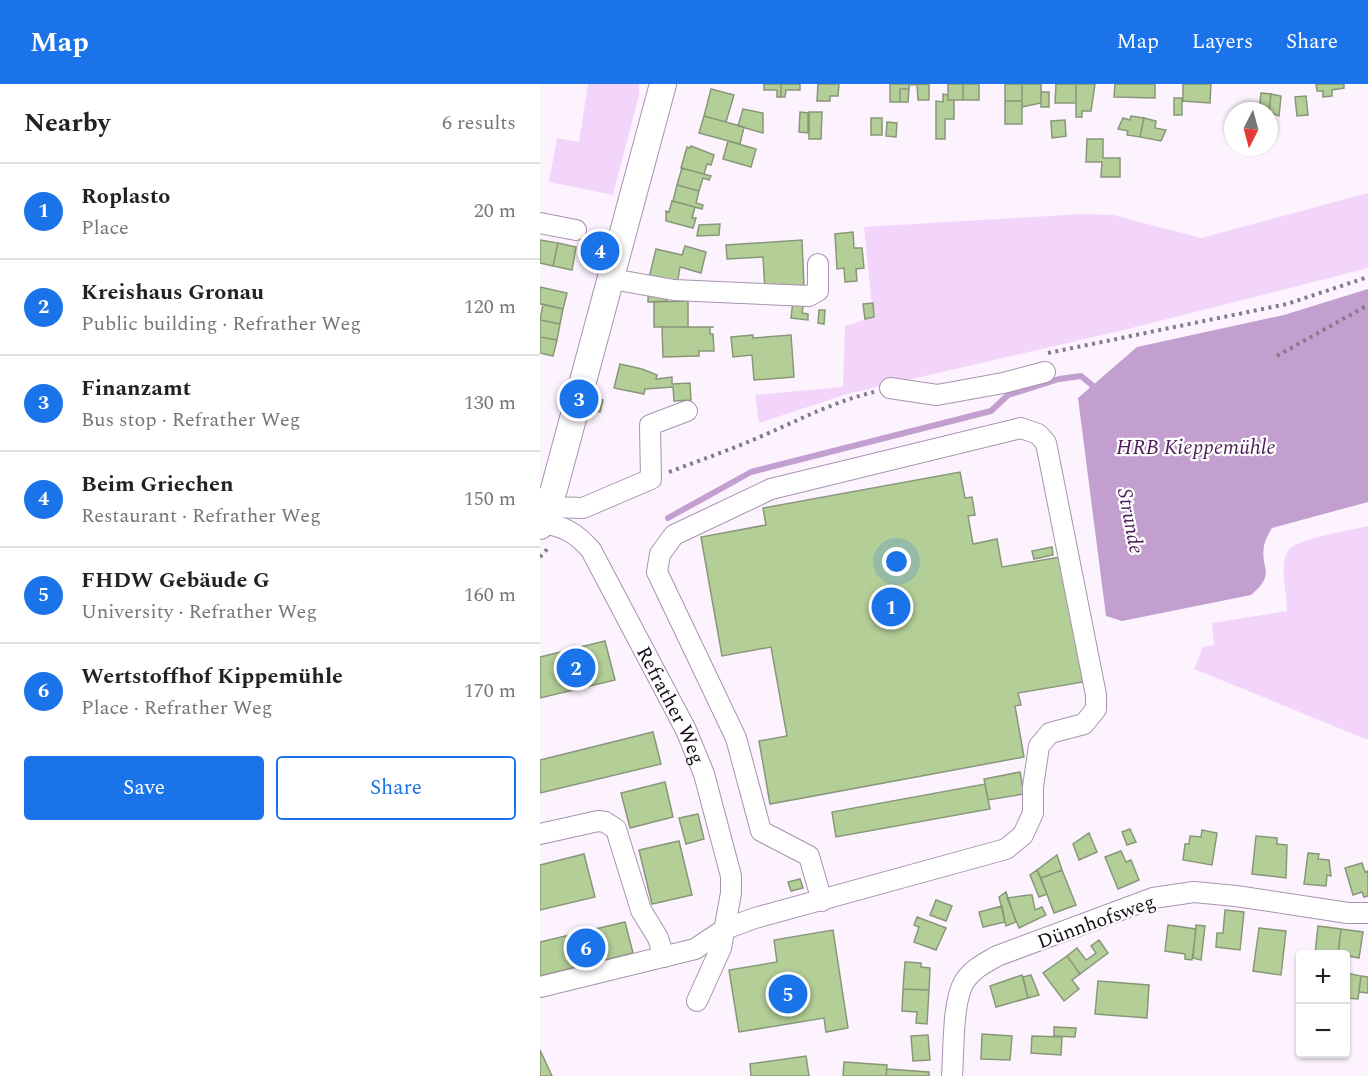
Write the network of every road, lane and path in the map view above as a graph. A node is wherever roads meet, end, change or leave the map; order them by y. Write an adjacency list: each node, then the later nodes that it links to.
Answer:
1 (663, 84): 5 (main road)
2 (540, 223): 3 (street)
3 (576, 230)
4 (818, 264): 5 (street)
5 (612, 279): 11 (main road)
6 (1368, 305): 7 (path)
7 (1277, 356)
8 (1045, 372): 9 (street)
9 (890, 388)
10 (687, 411): 11 (street)
11 (544, 519): 15 (street, Refrather Weg)
12 (540, 834): 16 (street)
13 (822, 901): 13 (street); 15 (street)
14 (1368, 913): 19 (street, Dünnhofsweg)
15 (725, 929): 16 (street); 18 (street, Refrather Weg)
16 (664, 957): 17 (street)
17 (540, 987)
18 (697, 1001)
19 (952, 1076)

